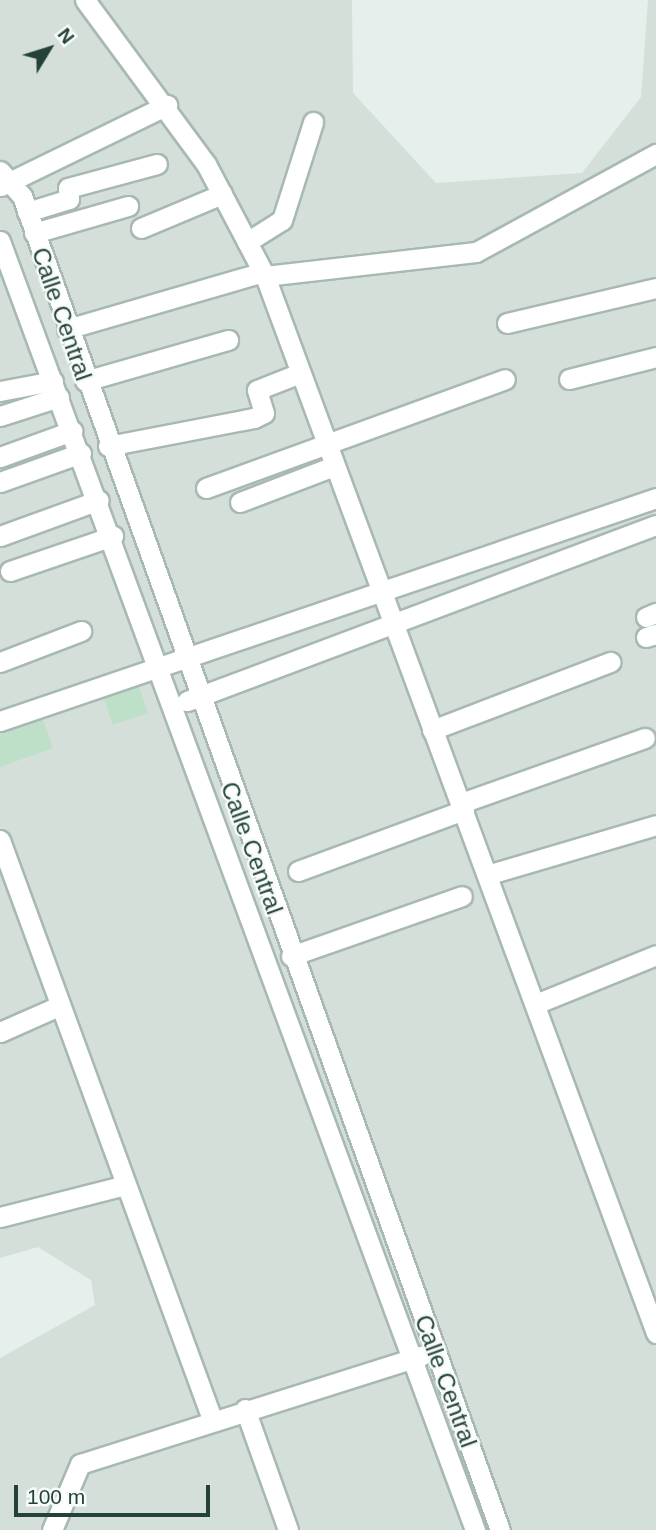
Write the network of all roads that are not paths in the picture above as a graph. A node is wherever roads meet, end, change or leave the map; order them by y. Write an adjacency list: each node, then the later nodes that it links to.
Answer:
1 (86, 0): 2 (street)
2 (167, 105): 6 (street); 7 (street)
3 (313, 122): 12 (street)
4 (655, 156): 14 (street)
5 (157, 164): 9 (street)
6 (4, 179): 9 (street, Calle Central)
7 (222, 194): 10 (street); 12 (street)
8 (128, 206): 11 (street)
9 (27, 212): 11 (street, Calle Central)
10 (141, 228)
11 (34, 233): 17 (street, Calle Central)
12 (247, 242): 14 (street)
13 (4, 267): 24 (street, Calle Central)
14 (264, 274): 17 (street); 20 (street)
15 (656, 288): 16 (street)
16 (507, 323)
17 (67, 329): 23 (street, Calle Central)
18 (228, 340): 23 (street)
19 (656, 357): 22 (street)
20 (300, 373): 28 (street); 29 (street)
21 (505, 379): 28 (street)
22 (569, 379)
23 (85, 381): 29 (street, Calle Central)
24 (56, 389): 25 (street); 26 (street); 27 (street, Calle Central)
25 (0, 391)
26 (0, 416)
27 (72, 431): 30 (street, Calle Central); 31 (street)
28 (326, 444): 32 (street); 34 (street)
29 (108, 446): 37 (street, Calle Central)
30 (81, 453): 33 (street); 38 (street, Calle Central)
31 (0, 457)
32 (334, 466): 36 (street); 43 (street)
33 (0, 482)
34 (206, 488)
35 (656, 498): 43 (street)
36 (240, 502)
37 (130, 506): 38 (street); 46 (street, Calle Central)
38 (102, 508): 40 (street); 41 (street, Calle Central)
39 (656, 525): 44 (street)
40 (0, 536)
41 (113, 536): 42 (street); 49 (street, Calle Central)
42 (10, 571)
43 (379, 594): 44 (street); 46 (street)
44 (390, 626): 50 (street); 53 (street)
45 (81, 631): 47 (street)
46 (185, 659): 49 (street); 50 (street, Calle Central)
47 (0, 662)
48 (610, 662): 53 (street)
49 (158, 668): 51 (street, Calle Central); 52 (street)
50 (197, 697): 51 (street); 62 (street, Calle Central)
51 (173, 705): 70 (street, Calle Central)
52 (0, 720)
53 (432, 730): 55 (street)
54 (645, 738): 55 (street)
55 (463, 806): 58 (street); 59 (street)
56 (656, 825): 59 (street)
57 (0, 840): 64 (street)
58 (298, 871)
59 (490, 874): 63 (street)
60 (462, 896): 62 (street)
61 (656, 955): 63 (street)
62 (291, 956): 69 (street, Calle Central)
63 (538, 1003): 68 (street)
64 (59, 1006): 65 (street); 66 (street)
65 (0, 1032)
66 (122, 1186): 67 (street); 72 (street)
67 (0, 1217)
68 (656, 1333)
69 (436, 1352): 70 (street); 76 (street, Calle Central)
70 (410, 1359): 71 (street); 75 (street, Calle Central)
71 (245, 1409): 72 (street); 74 (street)
72 (212, 1419): 73 (street)
73 (52, 1530)
74 (288, 1530)
75 (475, 1530)
76 (500, 1530)

